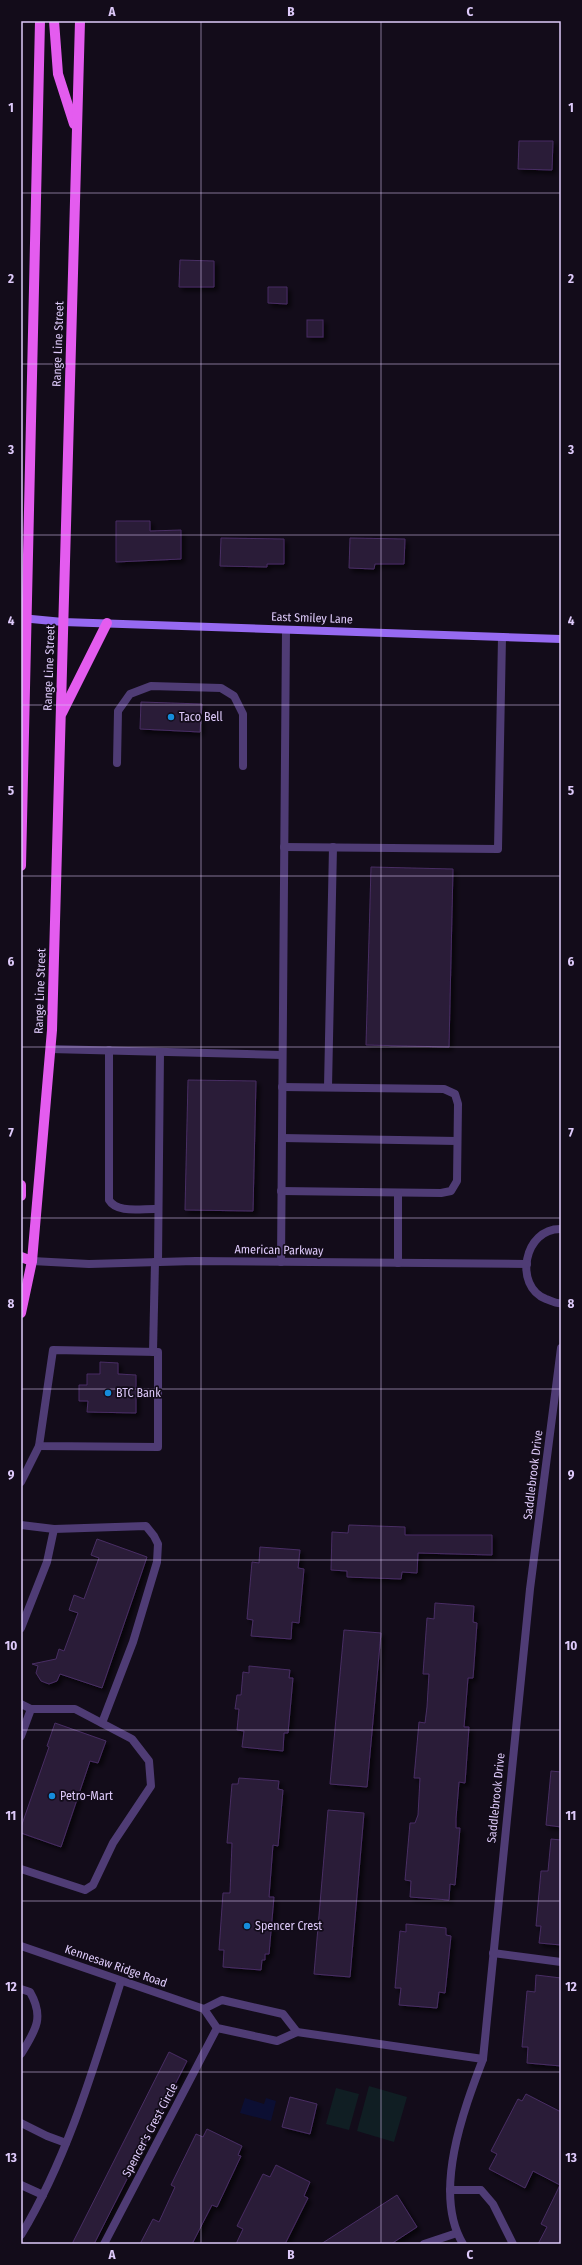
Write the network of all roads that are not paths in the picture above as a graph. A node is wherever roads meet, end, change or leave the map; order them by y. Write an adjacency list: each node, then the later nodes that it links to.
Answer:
1 (40, 21): 5 (main road, Range Line Street)
2 (54, 21): 4 (main road)
3 (80, 21): 4 (main road, Range Line Street)
4 (76, 132): 8 (main road, Range Line Street)
5 (29, 521): 6 (main road); 7 (main road, Range Line Street)
6 (21, 536)
7 (24, 618): 8 (street, East Smiley Lane); 18 (main road, Range Line Street)
8 (63, 622): 9 (street, East Smiley Lane); 13 (main road, Range Line Street)
9 (106, 623): 10 (street, East Smiley Lane); 13 (main road)
10 (286, 630): 11 (street, East Smiley Lane); 16 (street)
11 (502, 637): 12 (street, East Smiley Lane); 17 (street)
12 (561, 639)
13 (60, 717): 19 (main road, Range Line Street)
14 (117, 763): 15 (street)
15 (243, 766)
16 (284, 847): 17 (street); 22 (street)
17 (333, 847): 24 (street)
18 (21, 866)
19 (50, 1049): 20 (street); 34 (main road, Range Line Street)
20 (109, 1050): 21 (street); 31 (street)
21 (160, 1052): 22 (street); 31 (street)
22 (282, 1055): 23 (street)
23 (282, 1087): 24 (street); 25 (street)
24 (328, 1087): 26 (street)
25 (282, 1138): 26 (street); 28 (street)
26 (457, 1141): 29 (street)
27 (21, 1186): 30 (main road)
28 (281, 1191): 29 (street); 36 (street)
29 (398, 1193): 37 (street)
30 (21, 1196)
31 (158, 1209): 35 (street)
32 (561, 1229): 38 (street)
33 (21, 1257): 34 (main road)
34 (32, 1261): 35 (street, American Parkway); 40 (main road, Range Line Street)
35 (156, 1262): 36 (street, American Parkway); 42 (street)
36 (281, 1262): 37 (street, American Parkway)
37 (398, 1263): 38 (street, American Parkway)
38 (527, 1264): 39 (street)
39 (561, 1303)
40 (21, 1313)
41 (561, 1348): 54 (street, Saddlebrook Drive)
42 (154, 1352): 43 (street); 43 (street)
43 (39, 1446): 44 (street)
44 (21, 1482)
45 (21, 1525): 46 (street)
46 (54, 1529): 47 (street); 50 (street)
47 (21, 1628)
48 (21, 1704): 49 (street)
49 (31, 1709): 50 (street); 51 (street)
50 (102, 1723): 52 (street)
51 (21, 1736)
52 (21, 1869)
53 (21, 1946): 56 (street, Kennesaw Ridge Road)
54 (493, 1953): 55 (street); 62 (street, Saddlebrook Drive)
55 (561, 1962)
56 (121, 1981): 58 (street, Kennesaw Ridge Road); 64 (street)
57 (21, 1989): 61 (street)
58 (204, 2009): 59 (street); 60 (street)
59 (217, 2028): 60 (street); 70 (street, Spencer's Crest Circle)
60 (297, 2032): 62 (street)
61 (21, 2054)
62 (483, 2058): 66 (street, Saddlebrook Drive)
63 (21, 2123): 64 (street)
64 (66, 2142): 67 (street)
65 (21, 2185): 67 (street)
66 (450, 2190): 68 (street, Saddlebrook Drive); 73 (street)
67 (42, 2195): 69 (street)
68 (456, 2233): 71 (street); 72 (street, Saddlebrook Drive)
69 (21, 2235)
70 (104, 2244)
71 (424, 2244)
72 (463, 2244)
73 (513, 2244)

